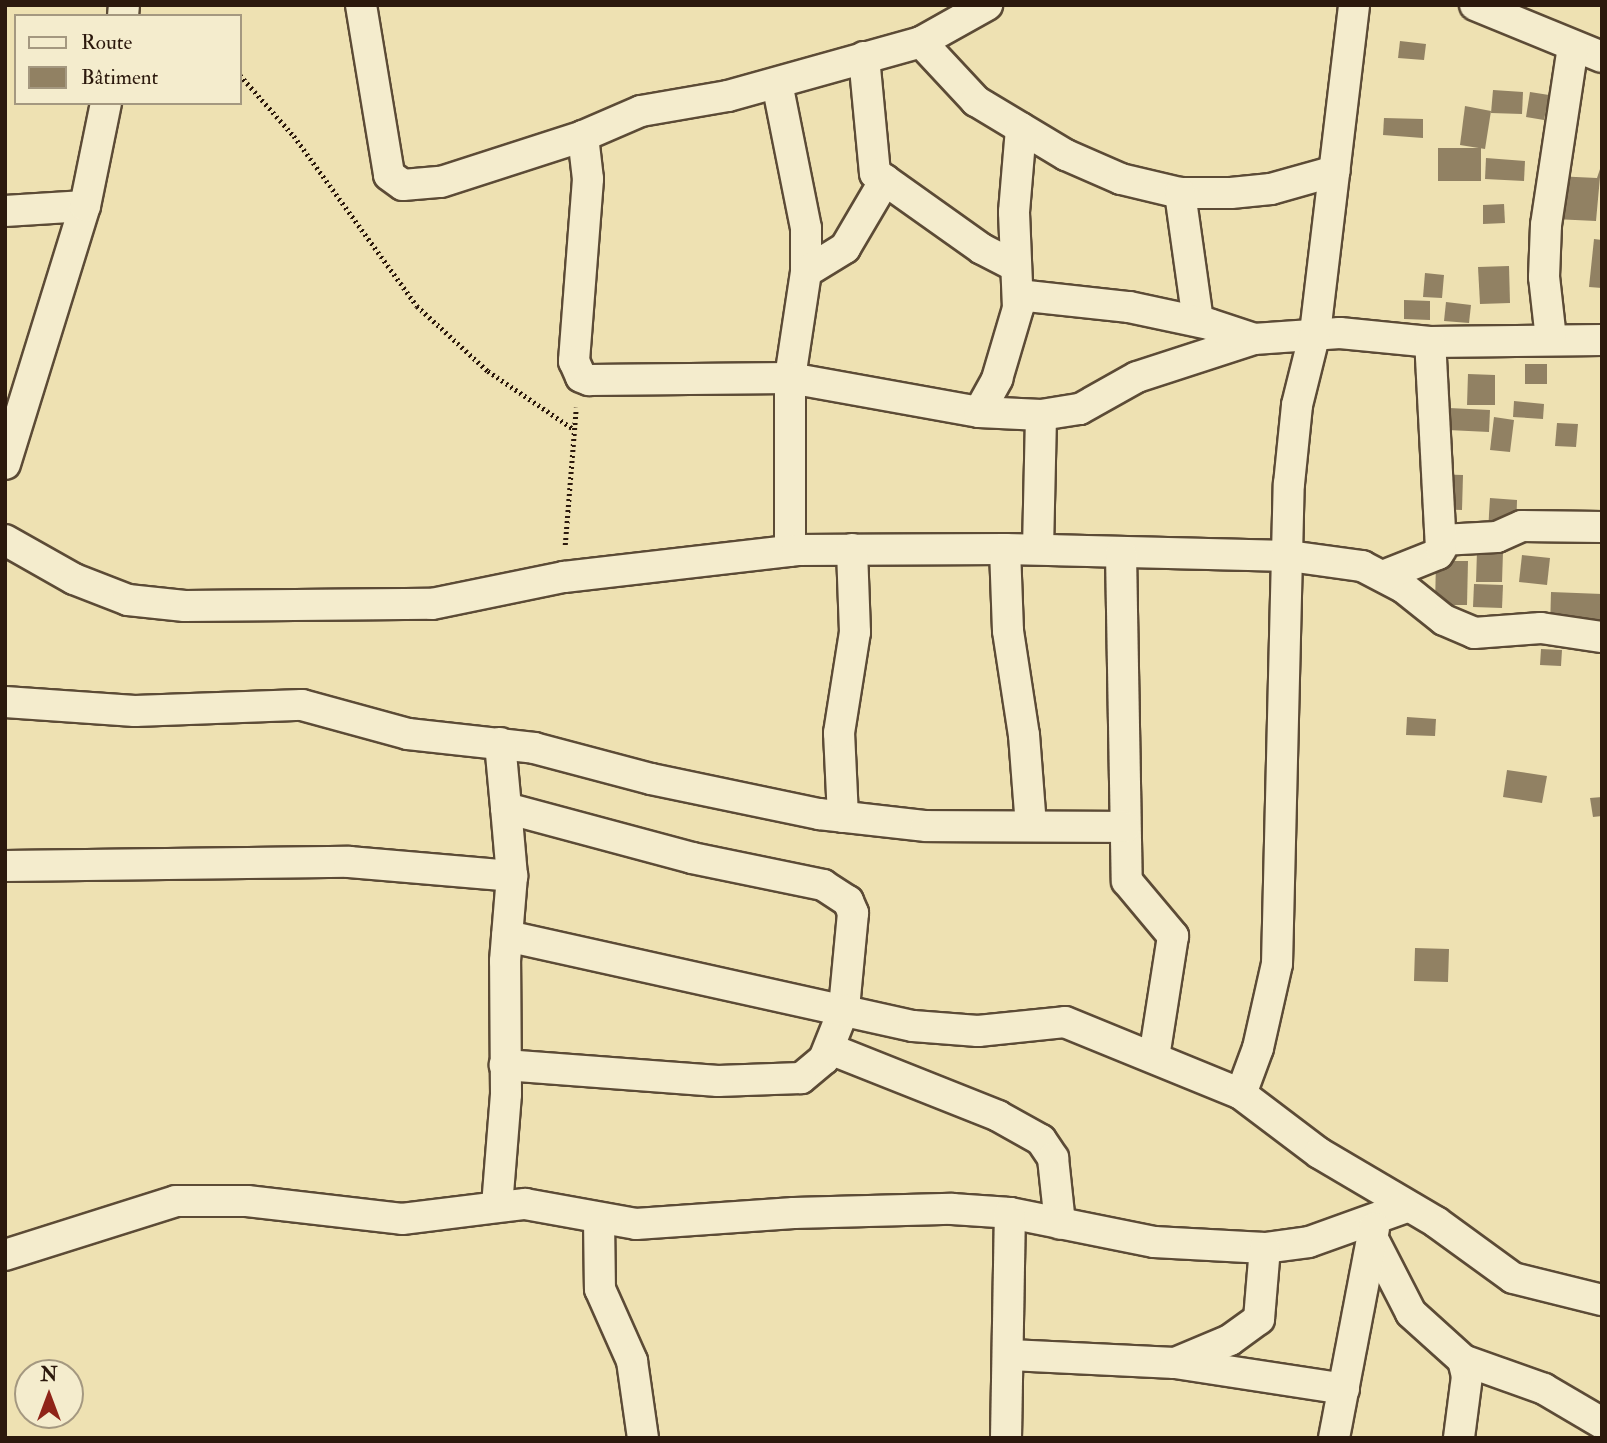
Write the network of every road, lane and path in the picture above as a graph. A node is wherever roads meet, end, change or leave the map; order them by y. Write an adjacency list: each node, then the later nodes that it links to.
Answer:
1 (361, 5): 13 (street)
2 (987, 5): 5 (street)
3 (1354, 5): 14 (street)
4 (1475, 5): 6 (street)
5 (921, 42): 7 (street); 12 (street)
6 (1573, 46): 8 (street); 24 (street)
7 (864, 57): 10 (street); 15 (street)
8 (1602, 57)
9 (242, 77): 31 (path)
10 (776, 83): 13 (street); 19 (street)
11 (106, 105): 17 (street)
12 (1021, 128): 16 (street); 20 (street)
13 (583, 136): 27 (street)
14 (1335, 170): 16 (street); 22 (street)
15 (885, 180): 19 (street); 20 (street)
16 (1180, 193): 21 (street)
17 (85, 206): 18 (street); 32 (street)
18 (5, 211)
19 (806, 272): 28 (street)
20 (1017, 281): 21 (street); 29 (street)
21 (1198, 321): 23 (street)
22 (1315, 333): 23 (street); 26 (street); 41 (street)
23 (1254, 340): 30 (street)
24 (1551, 340): 25 (street); 26 (street)
25 (1602, 340)
26 (1430, 342): 35 (street)
27 (581, 377): 28 (street); 31 (path)
28 (790, 378): 29 (street); 39 (street)
29 (979, 412): 30 (street)
30 (1041, 415): 38 (street)
31 (572, 428): 43 (path)
32 (5, 464)
33 (1602, 527): 35 (street)
34 (5, 540): 43 (street)
35 (1442, 540): 42 (street)
36 (852, 549): 37 (street); 39 (street); 48 (street)
37 (1005, 549): 38 (street); 49 (street)
38 (1038, 549): 40 (street)
39 (790, 551): 43 (street)
40 (1121, 553): 41 (street); 50 (street)
41 (1289, 556): 42 (street); 58 (street)
42 (1383, 576): 44 (street)
43 (564, 577)
44 (1602, 637)
45 (5, 702): 46 (street)
46 (500, 743): 47 (street); 48 (street)
47 (506, 808): 52 (street); 54 (street)
48 (843, 817): 49 (street)
49 (1031, 826): 50 (street)
50 (1125, 827): 56 (street)
51 (5, 866): 52 (street)
52 (512, 876): 53 (street)
53 (507, 936): 54 (street); 57 (street)
54 (844, 1009): 55 (street); 56 (street)
55 (830, 1049): 57 (street); 63 (street)
56 (1154, 1058): 58 (street)
57 (505, 1065): 59 (street)
58 (1241, 1094): 60 (street)
59 (497, 1206): 62 (street); 66 (street)
60 (1407, 1207): 64 (street); 67 (street)
61 (1010, 1213): 62 (street); 63 (street); 68 (street)
62 (599, 1220): 73 (street)
63 (1060, 1224): 65 (street)
64 (1374, 1229): 65 (street); 69 (street); 71 (street)
65 (1265, 1248): 70 (street)
66 (5, 1255)
67 (1602, 1300)
68 (1010, 1355): 70 (street); 74 (street)
69 (1463, 1360): 72 (street); 76 (street)
70 (1175, 1363): 71 (street)
71 (1344, 1389): 75 (street)
72 (1602, 1423)
73 (642, 1438)
74 (1006, 1438)
75 (1334, 1438)
76 (1459, 1438)

